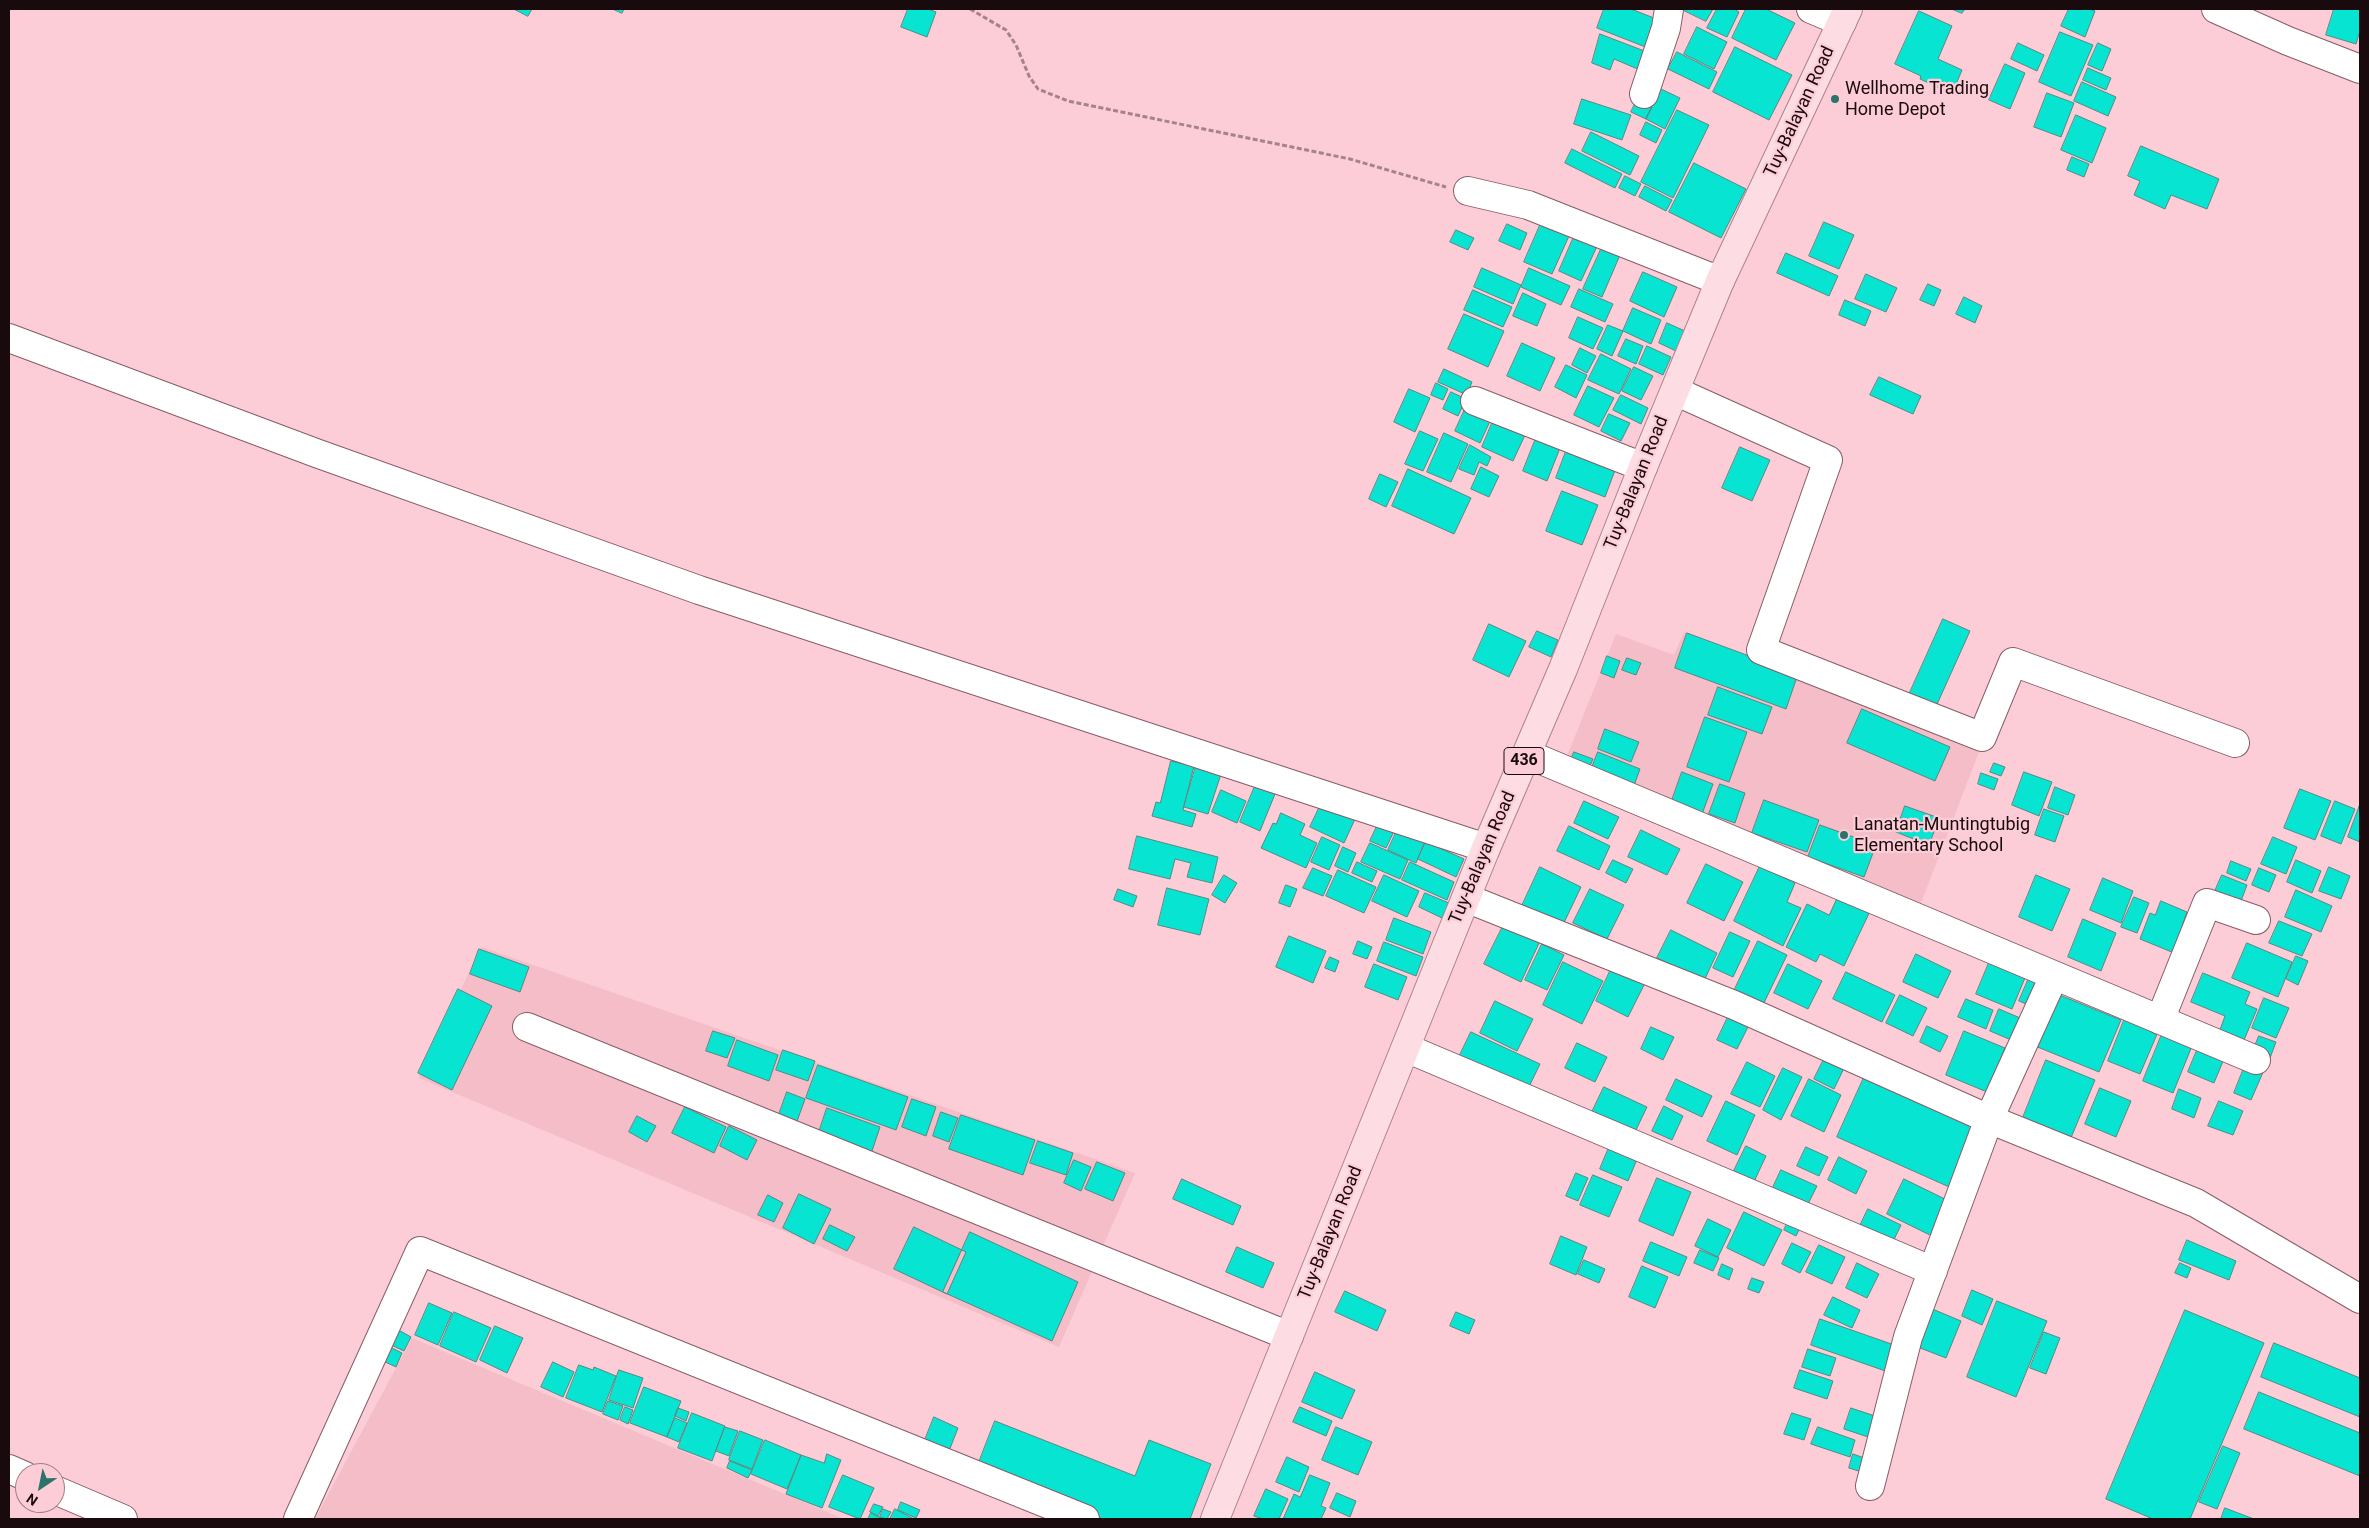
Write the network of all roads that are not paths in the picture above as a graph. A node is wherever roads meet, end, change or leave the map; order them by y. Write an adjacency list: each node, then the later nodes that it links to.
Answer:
1 (1669, 9): 6 (street)
2 (1811, 9): 4 (street)
3 (2216, 9): 5 (street)
4 (1845, 16): 8 (main road, Tuy-Balayan Road / 436)
5 (2360, 69)
6 (1644, 94)
7 (1468, 191): 8 (street)
8 (1720, 281): 10 (main road, Tuy-Balayan Road / 436)
9 (9, 338): 15 (street)
10 (1675, 391): 12 (main road, Tuy-Balayan Road / 436); 13 (street)
11 (1475, 401): 12 (street)
12 (1643, 467): 14 (main road, Tuy-Balayan Road / 436)
13 (2235, 743)
14 (1527, 754): 15 (main road, Tuy-Balayan Road / 436); 18 (street)
15 (1486, 848): 16 (main road, Tuy-Balayan Road / 436)
16 (1466, 898): 21 (main road, Tuy-Balayan Road / 436); 23 (street)
17 (2256, 920): 19 (street)
18 (2054, 976): 19 (street); 23 (street)
19 (2160, 1020): 22 (street)
20 (527, 1027): 26 (street)
21 (1406, 1048): 24 (street); 26 (main road, Tuy-Balayan Road / 436)
22 (2256, 1060)
23 (1990, 1119): 24 (street); 25 (street)
24 (1933, 1271): 27 (street)
25 (2360, 1299)
26 (1289, 1336): 32 (main road, Tuy-Balayan Road / 436)
27 (1870, 1486)
28 (65, 1494): 29 (street)
29 (123, 1519)
30 (298, 1519): 31 (street)
31 (1085, 1519)
32 (1215, 1519)

